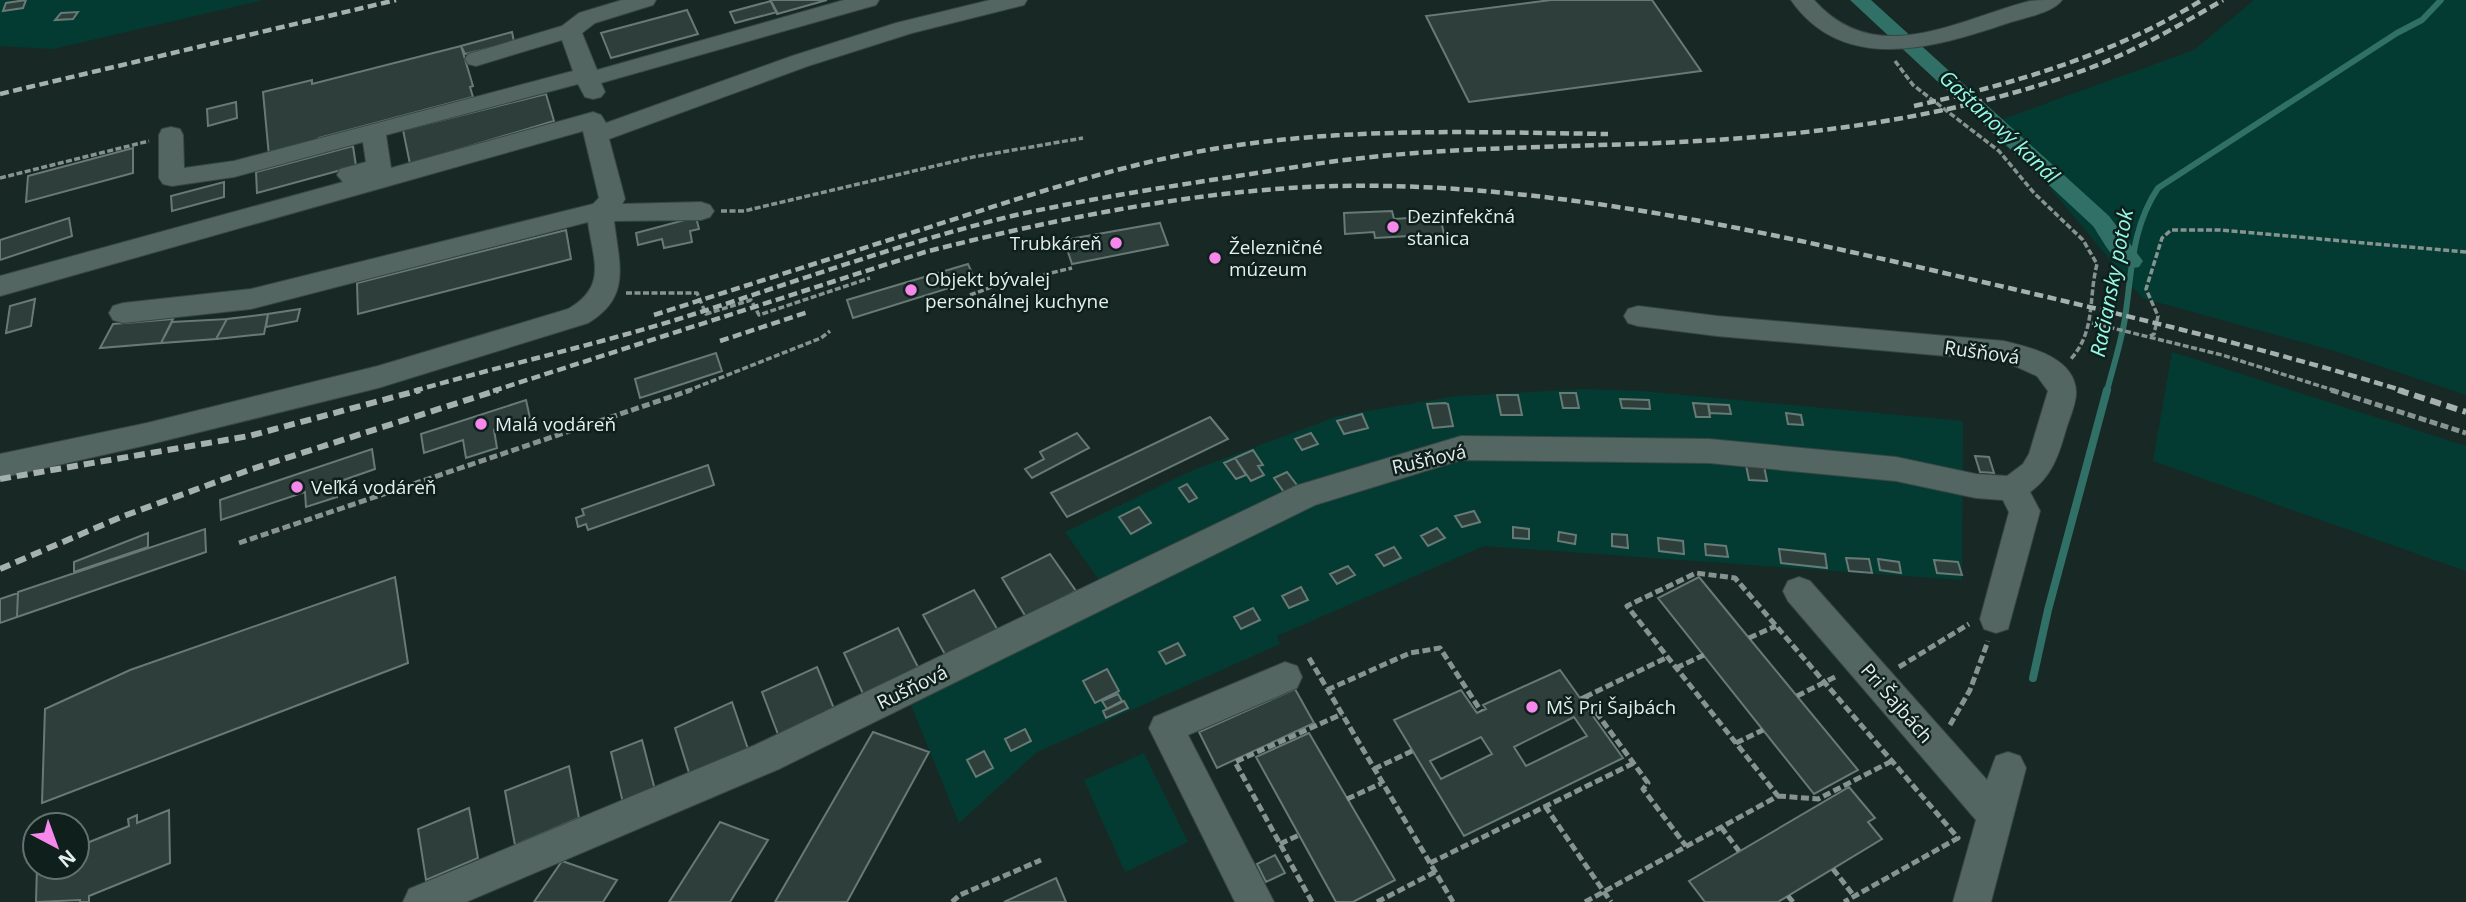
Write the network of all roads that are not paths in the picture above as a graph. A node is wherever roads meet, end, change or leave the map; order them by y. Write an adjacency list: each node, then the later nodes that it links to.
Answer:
1 (645, 0): 6 (street)
2 (868, 0): 8 (street)
3 (1016, 0): 9 (street)
4 (1802, 0): 5 (street)
5 (2051, 0)
6 (570, 31): 7 (street); 8 (street)
7 (476, 59)
8 (589, 76): 9 (street); 10 (street)
9 (594, 127): 14 (street); 15 (street)
10 (373, 131): 11 (street); 12 (street)
11 (171, 135)
12 (263, 199)
13 (701, 211): 14 (street)
14 (600, 213): 16 (street); 18 (street)
15 (0, 286)
16 (123, 313)
17 (1638, 316): 19 (street, Rušňová)
18 (0, 466)
19 (2012, 489): 21 (street); 25 (street, Rušňová)
20 (1799, 591): 24 (street, Pri Šajbách)
21 (1996, 619)
22 (1297, 668): 26 (street)
23 (2008, 768): 24 (street)
24 (1995, 816): 27 (street)
25 (422, 902)
26 (1255, 902)
27 (1972, 902)

